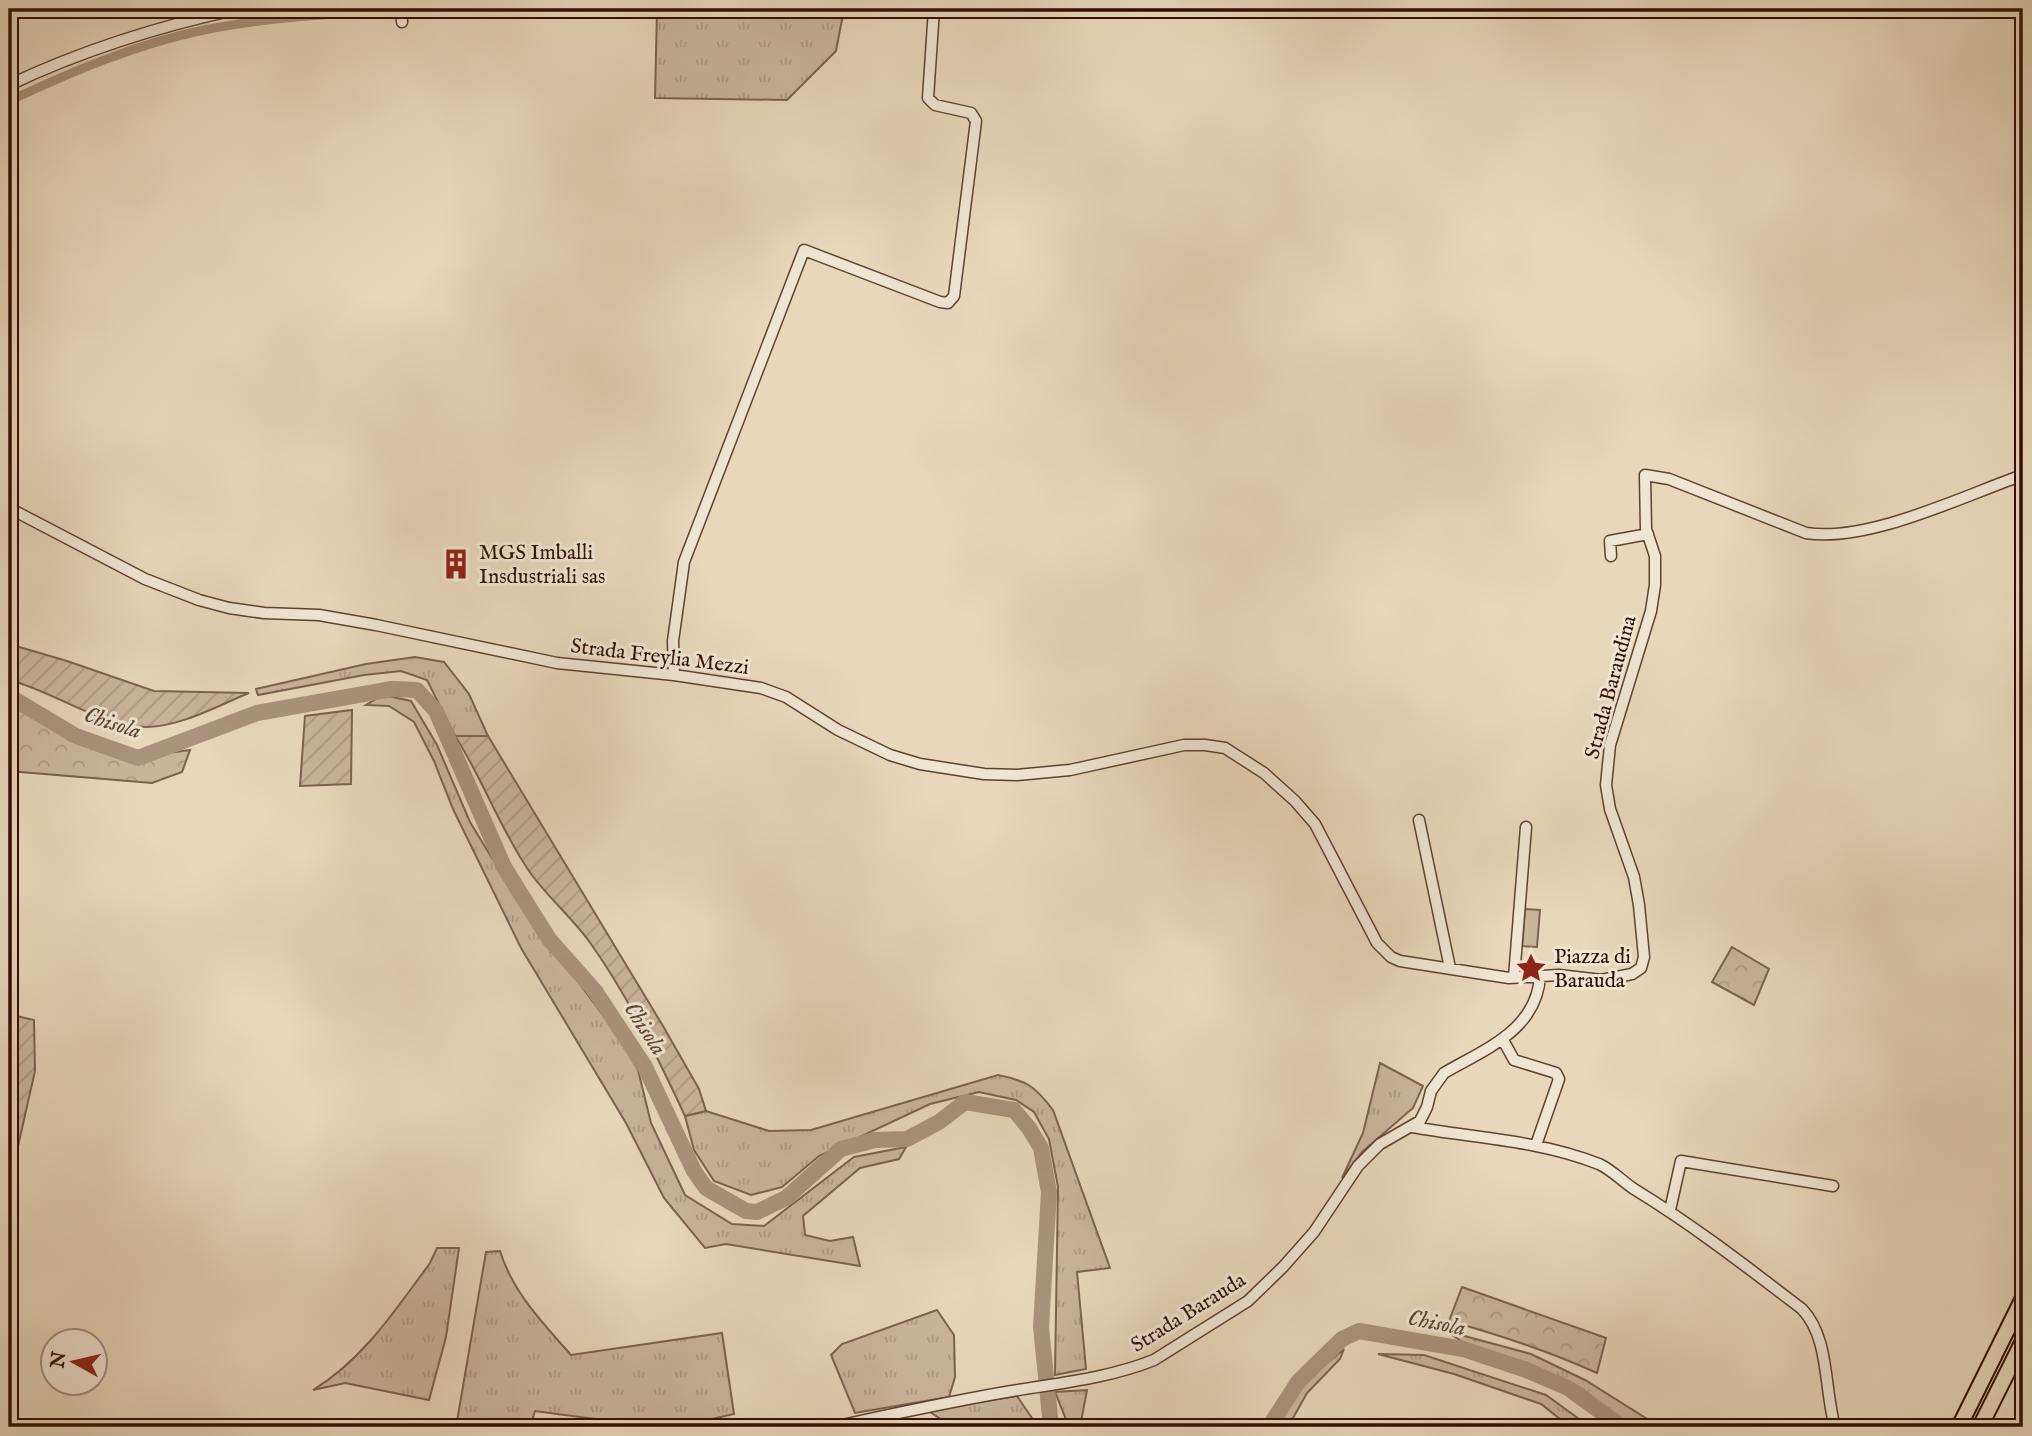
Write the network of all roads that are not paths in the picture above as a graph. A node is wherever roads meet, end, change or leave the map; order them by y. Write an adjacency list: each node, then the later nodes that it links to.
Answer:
1 (239, 9): 5 (street)
2 (401, 9): 4 (street)
3 (934, 9): 10 (street)
4 (402, 22)
5 (9, 85)
6 (2023, 475): 8 (street, Strada Baraudina)
7 (9, 508): 10 (street, Strada Freylia Mezzi)
8 (1648, 534): 9 (street); 14 (street, Strada Baraudina)
9 (1611, 556)
10 (674, 675): 13 (street, Strada Freylia Mezzi)
11 (1419, 820): 13 (street)
12 (1526, 827): 15 (street)
13 (1450, 968): 15 (street, Strada Freylia Mezzi)
14 (1540, 976): 15 (street, Strada Freylia Mezzi); 16 (street)
15 (1514, 977)
16 (1503, 1040): 17 (street); 18 (street)
17 (1412, 1127): 18 (street); 25 (street, Strada Barauda)
18 (1535, 1145): 20 (street)
19 (1833, 1186): 20 (street)
20 (1670, 1210): 26 (street)
21 (2023, 1298): 27 (highway)
22 (2023, 1340): 28 (highway)
23 (47, 1427): 24 (main road)
24 (59, 1427)
25 (833, 1427)
26 (1835, 1427)
27 (1959, 1427)
28 (1980, 1427)

